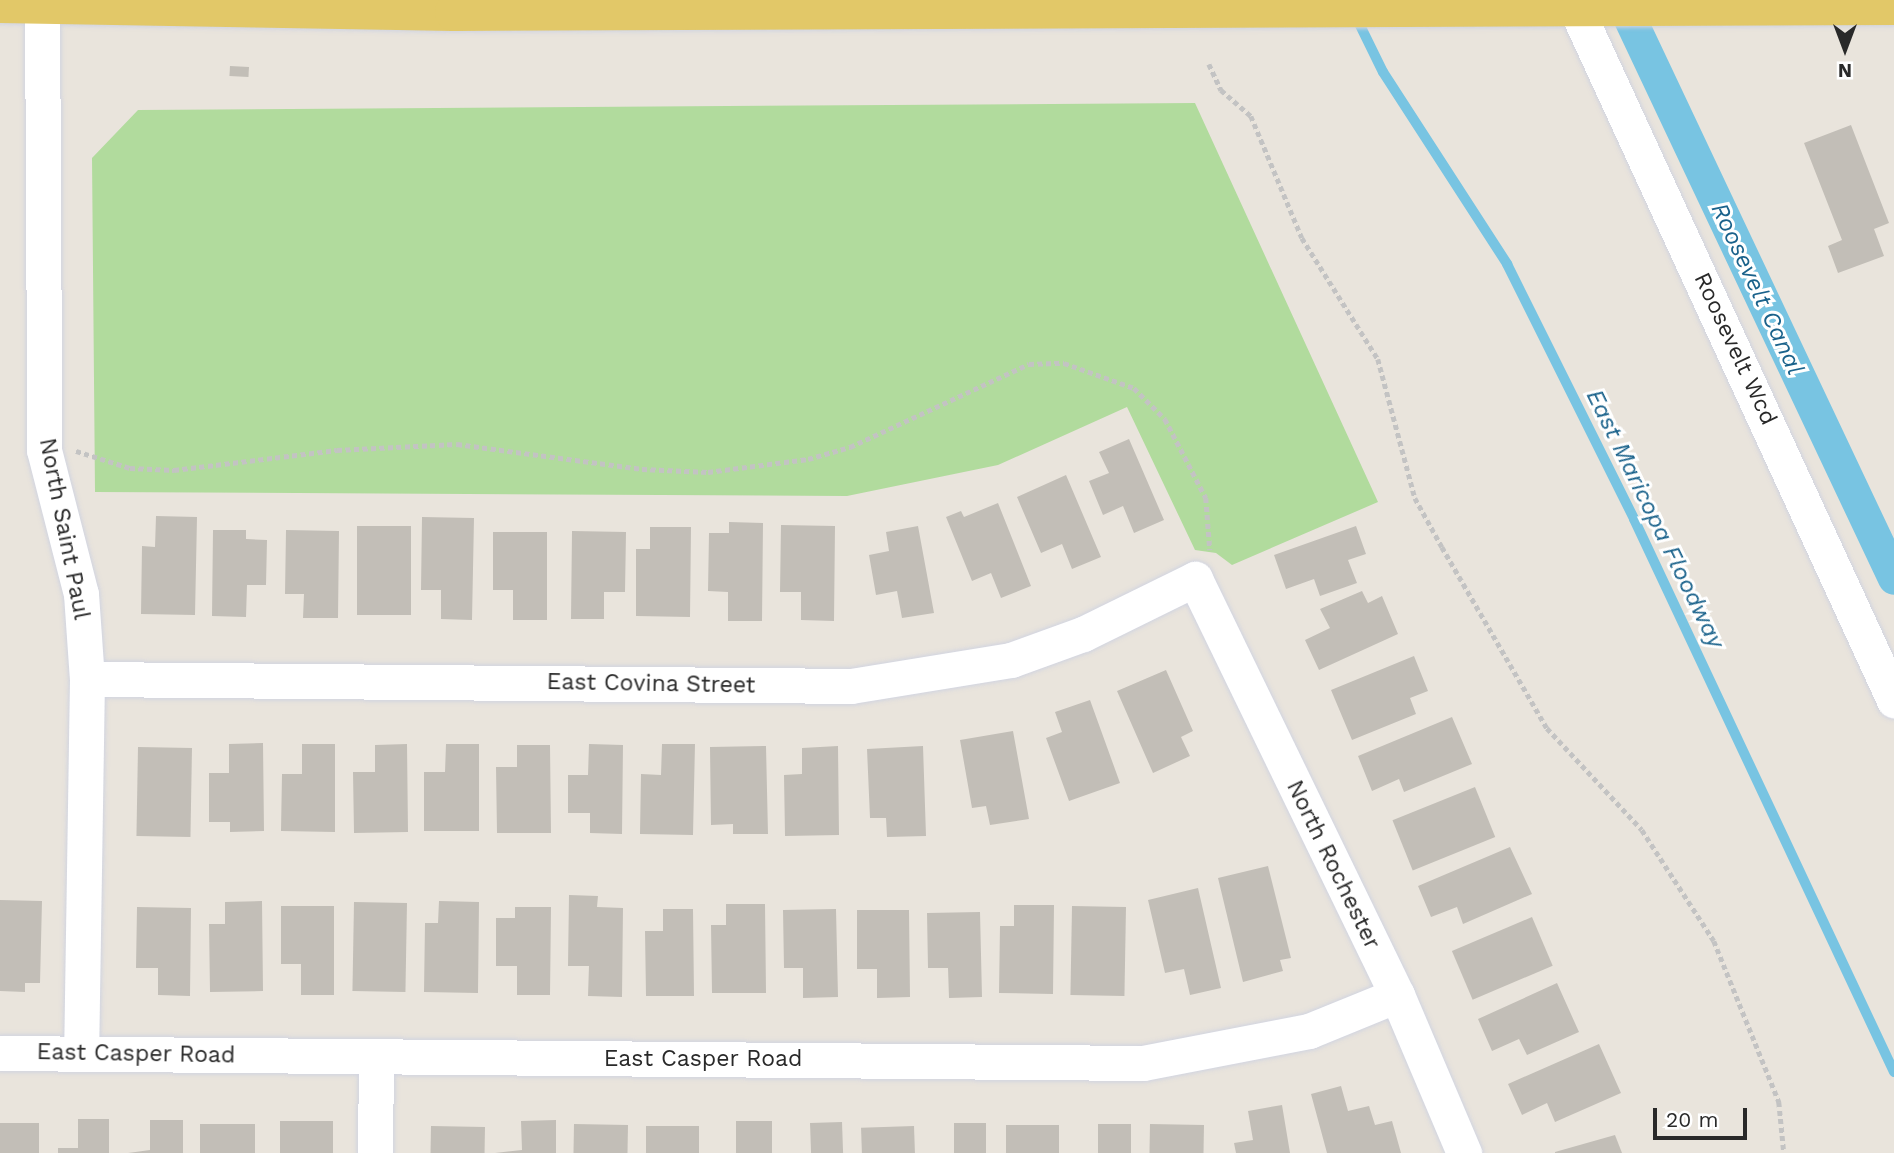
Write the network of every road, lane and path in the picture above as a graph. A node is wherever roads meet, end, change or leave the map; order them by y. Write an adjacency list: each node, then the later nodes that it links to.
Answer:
1 (43, 2): 2 (main road); 3 (main road); 7 (street, North Saint Paul)
2 (0, 4)
3 (1140, 5): 4 (main road)
4 (1582, 5): 5 (main road); 10 (street, Roosevelt Wcd)
5 (1894, 6)
6 (1209, 64): 17 (path)
7 (44, 450): 8 (path); 9 (street, North Saint Paul)
8 (1195, 579): 9 (street, East Covina Street); 11 (street, North Rochester)
9 (87, 679): 13 (street, North Saint Paul)
10 (1894, 700)
11 (1397, 995): 14 (street, East Casper Road); 16 (street, North Rochester)
12 (0, 1053): 13 (street, East Casper Road)
13 (81, 1053): 14 (street, East Casper Road)
14 (376, 1056): 15 (street)
15 (375, 1153)
16 (1464, 1153)
17 (1784, 1153)

